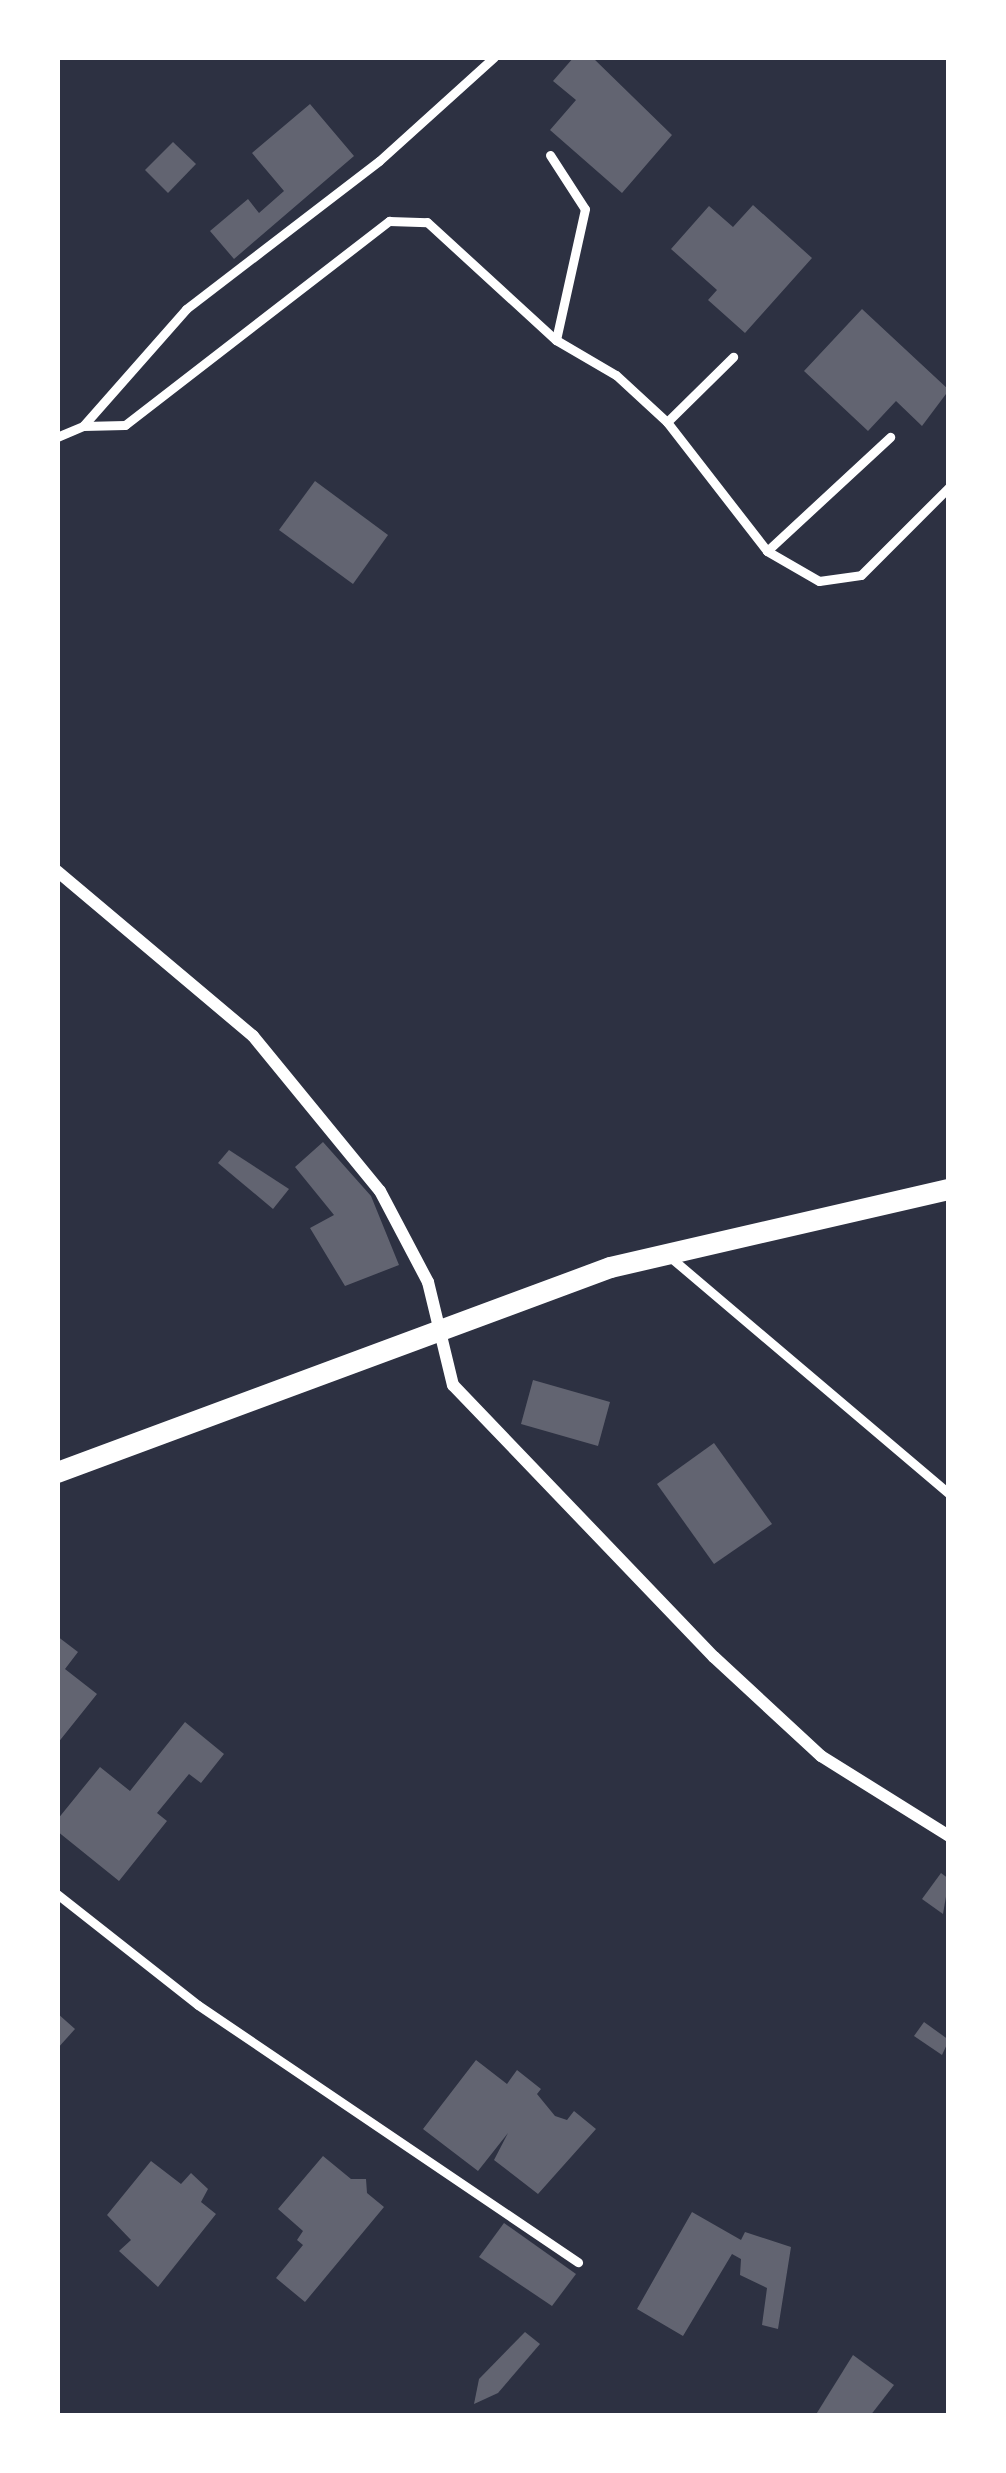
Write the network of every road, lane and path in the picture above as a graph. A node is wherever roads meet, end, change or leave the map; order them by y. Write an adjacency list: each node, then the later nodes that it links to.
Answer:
1 (494, 57): 6 (lane)
2 (550, 155): 3 (lane)
3 (556, 340): 5 (lane); 6 (lane)
4 (733, 357): 5 (lane)
5 (667, 422): 10 (lane)
6 (83, 426): 7 (lane)
7 (57, 437)
8 (890, 437): 10 (lane)
9 (949, 487): 10 (lane)
10 (766, 551)
11 (57, 871): 14 (street)
12 (949, 1189): 13 (street)
13 (666, 1254): 14 (street); 16 (lane)
14 (435, 1330): 15 (street); 17 (street)
15 (57, 1472)
16 (949, 1494)
17 (949, 1836)
18 (57, 1894): 19 (lane)
19 (578, 2262)

